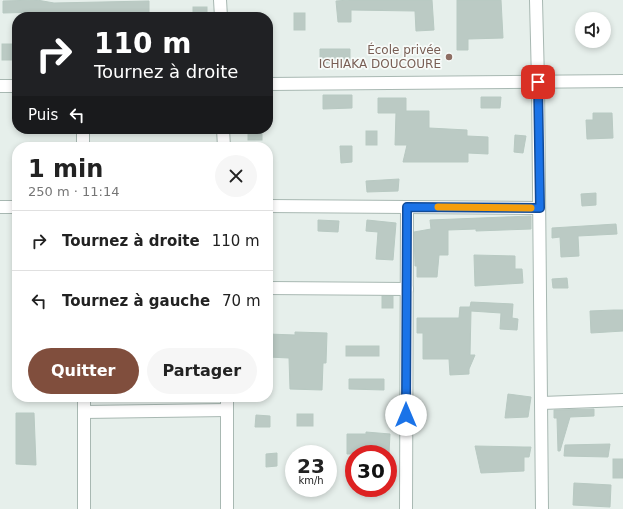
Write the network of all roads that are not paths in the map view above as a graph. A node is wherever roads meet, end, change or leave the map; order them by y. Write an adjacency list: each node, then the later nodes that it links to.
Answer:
1 (220, 0): 3 (street)
2 (536, 0): 5 (street)
3 (221, 12)
4 (623, 81): 5 (street)
5 (538, 82): 6 (street); 13 (street)
6 (273, 84)
7 (0, 86): 8 (street)
8 (12, 86)
9 (273, 206): 12 (street)
10 (0, 207): 11 (street)
11 (12, 207)
12 (407, 207): 13 (street); 15 (street)
13 (540, 208): 19 (street)
14 (273, 288): 15 (street)
15 (407, 289): 24 (street)
16 (623, 400): 19 (street)
17 (84, 402): 21 (street)
18 (227, 402): 20 (street)
19 (542, 403): 25 (street)
20 (227, 410): 21 (street); 23 (street)
21 (84, 412): 22 (street)
22 (84, 509)
23 (227, 509)
24 (406, 509)
25 (542, 509)

